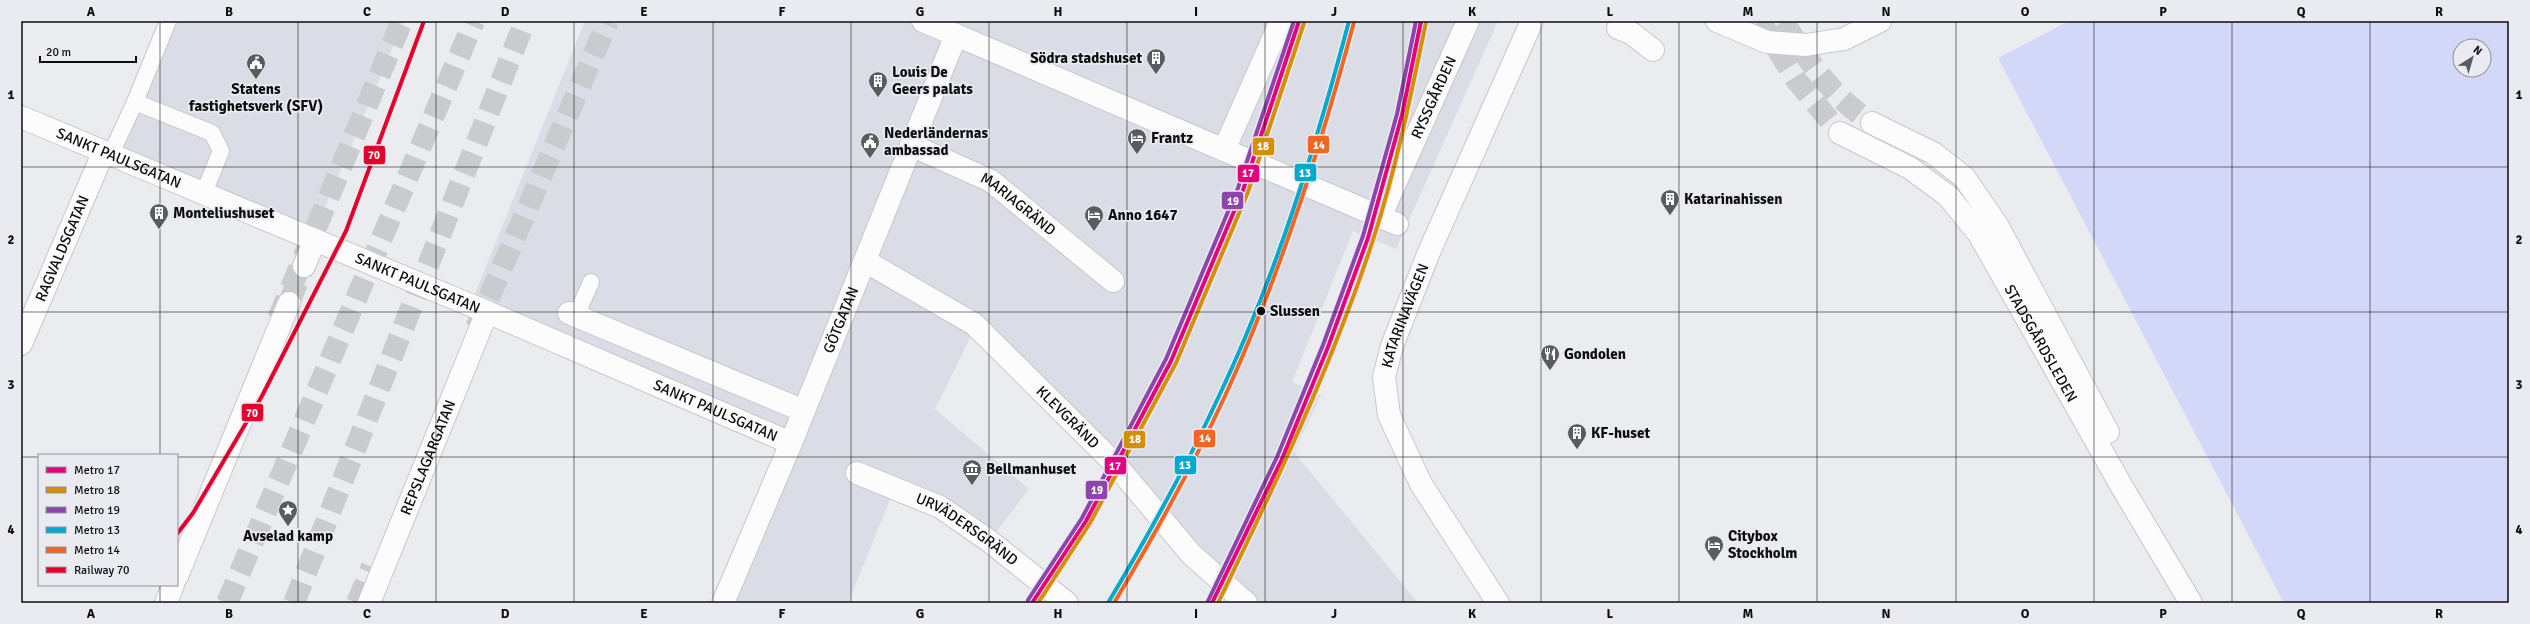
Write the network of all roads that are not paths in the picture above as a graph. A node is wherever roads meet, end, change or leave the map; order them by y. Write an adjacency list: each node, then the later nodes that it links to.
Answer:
1 (168, 21): 11 (lane)
2 (923, 21): 9 (street, RYSSGÅRDEN)
3 (1281, 21): 16 (street)
4 (1468, 21): 16 (street, RYSSGÅRDEN)
5 (1532, 21): 38 (street, KATARINAVÄGEN)
6 (1717, 21): 7 (street)
7 (1880, 21)
8 (1619, 25): 10 (street)
9 (956, 35): 15 (street, GÖTGATAN); 16 (street, RYSSGÅRDEN)
10 (1653, 50)
11 (134, 102): 17 (lane); 18 (lane)
12 (21, 117): 17 (street, SANKT PAULSGATAN)
13 (1872, 123): 40 (street, STADSGÅRDSLEDEN)
14 (1840, 133): 39 (street, STADSGÅRDSLEDEN)
15 (912, 145): 20 (street, GÖTGATAN); 22 (street, MARIAGRÄND)
16 (1224, 150)
17 (107, 155): 18 (street, SANKT PAULSGATAN); 27 (street, RAGVALDSGATAN)
18 (203, 194): 19 (street, SANKT PAULSGATAN)
19 (315, 240): 21 (street); 25 (street, SANKT PAULSGATAN)
20 (865, 261): 28 (street, GÖTGATAN); 37 (street, KLEVGRÄND)
21 (304, 266)
22 (1113, 281)
23 (591, 282): 26 (lane)
24 (289, 303): 31 (street)
25 (487, 312): 29 (street, SANKT PAULSGATAN); 34 (street, REPSLAGARGATAN)
26 (573, 314): 28 (street)
27 (21, 344)
28 (804, 410): 29 (street, GÖTGATAN)
29 (791, 443): 35 (street, GÖTGATAN)
30 (857, 473): 36 (street, URVÄDERSGRÄND)
31 (178, 574)
32 (173, 586): 33 (street)
33 (166, 603)
34 (369, 603)
35 (723, 603)
36 (1067, 603)
37 (1246, 603)
38 (1498, 603)
39 (2191, 603)
40 (2205, 603)

